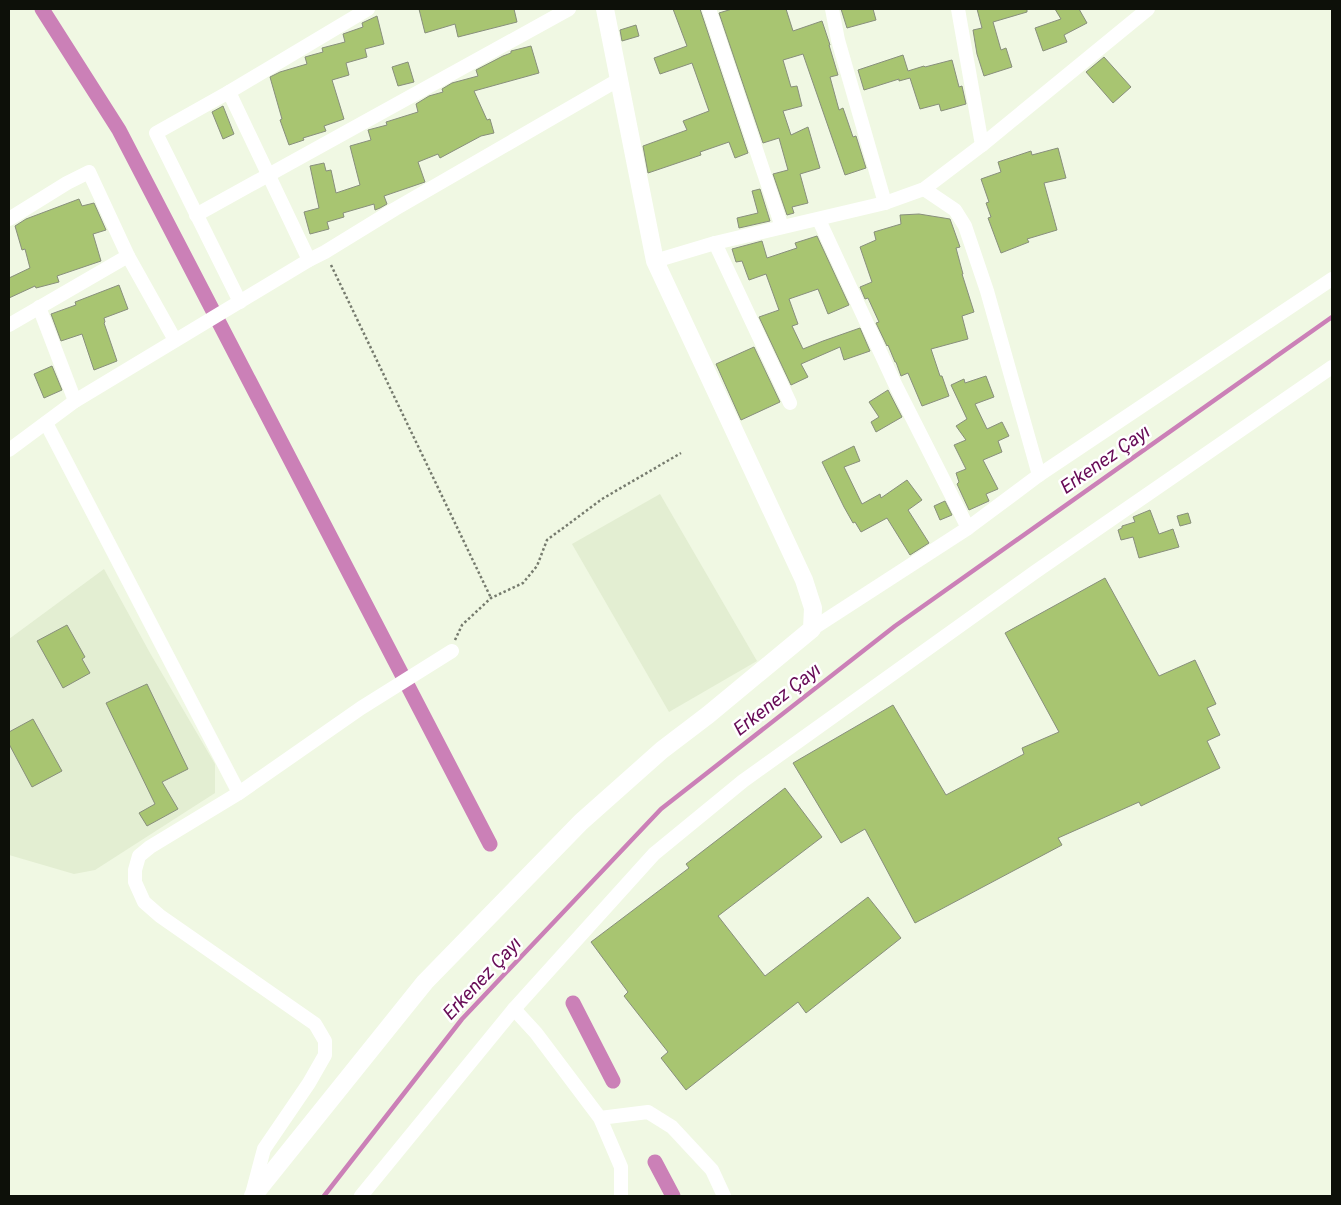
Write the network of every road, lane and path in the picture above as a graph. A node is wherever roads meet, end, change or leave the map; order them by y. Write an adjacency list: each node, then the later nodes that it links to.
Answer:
1 (368, 9): 10 (street)
2 (569, 9): 12 (street)
3 (605, 9): 9 (street)
4 (709, 9): 18 (street)
5 (832, 9): 14 (street)
6 (958, 9): 11 (street)
7 (1148, 9): 8 (street)
8 (1134, 13): 11 (street)
9 (618, 80): 20 (street); 23 (street)
10 (229, 92): 12 (street); 15 (street)
11 (982, 145): 13 (street)
12 (268, 175): 15 (street); 22 (street)
13 (924, 189): 14 (street); 35 (street)
14 (885, 203): 17 (street)
15 (196, 215): 25 (street)
16 (9, 219): 21 (street)
17 (819, 220): 18 (street); 36 (street)
18 (782, 228): 19 (street)
19 (715, 243): 23 (street); 31 (street)
20 (325, 252): 22 (street); 37 (path)
21 (128, 256): 26 (street); 28 (street)
22 (310, 260): 25 (street)
23 (655, 261): 38 (street)
24 (1332, 279): 35 (street)
25 (237, 304): 28 (street)
26 (39, 307): 27 (street); 30 (street)
27 (9, 325)
28 (175, 340): 30 (street)
29 (1332, 367): 41 (street)
30 (75, 401): 32 (street)
31 (790, 403)
32 (46, 423): 33 (street); 40 (street)
33 (9, 450)
34 (681, 453): 37 (path)
35 (1039, 475): 36 (street)
36 (968, 528): 38 (street)
37 (491, 598): 39 (path)
38 (812, 629): 43 (street)
39 (452, 651): 40 (street)
40 (239, 793): 43 (street)
41 (514, 1009): 42 (street); 44 (street)
42 (600, 1118): 45 (street); 46 (street)
43 (252, 1196)
44 (361, 1196)
45 (621, 1196)
46 (724, 1196)

